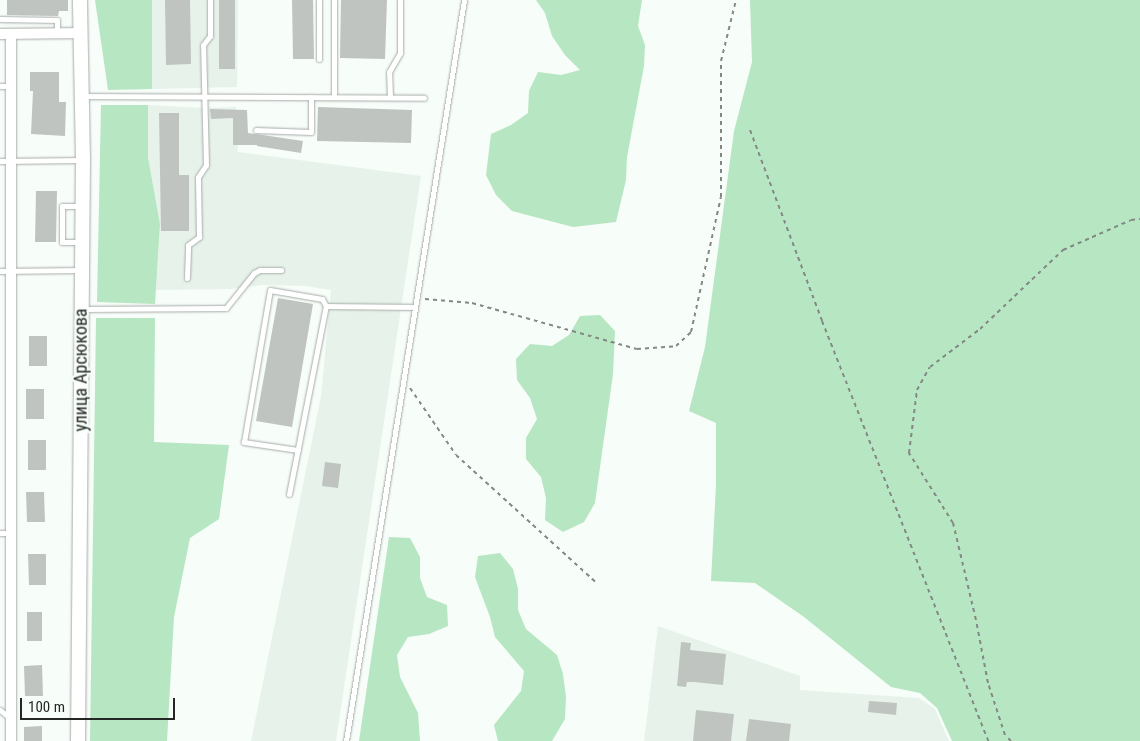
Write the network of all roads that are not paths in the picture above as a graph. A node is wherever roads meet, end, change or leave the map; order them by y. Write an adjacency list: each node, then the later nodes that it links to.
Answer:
1 (80, 0): 8 (street, улица Арсюкова)
2 (210, 0): 16 (lane)
3 (319, 0): 12 (lane)
4 (334, 0): 18 (lane)
5 (400, 0): 19 (lane)
6 (464, 0): 32 (lane)
7 (0, 19): 11 (lane)
8 (82, 33): 11 (street); 15 (street, улица Арсюкова)
9 (0, 34): 10 (street)
10 (11, 34): 11 (street); 14 (street)
11 (57, 34)
12 (319, 60)
13 (0, 86): 14 (lane)
14 (11, 86): 23 (street)
15 (83, 96): 16 (lane); 22 (street, улица Арсюкова)
16 (204, 96): 17 (lane); 30 (lane)
17 (311, 97): 18 (lane); 21 (lane)
18 (334, 97): 19 (lane)
19 (390, 98): 20 (lane)
20 (424, 98)
21 (256, 130)
22 (83, 160): 23 (lane); 24 (street, улица Арсюкова)
23 (5, 161): 29 (street)
24 (82, 206): 25 (street, улица Арсюкова); 25 (lane)
25 (82, 242): 26 (street, улица Арсюкова)
26 (82, 270): 29 (lane); 33 (street, улица Арсюкова)
27 (281, 270): 33 (lane)
28 (0, 271): 29 (lane)
29 (11, 271): 36 (street)
30 (187, 278)
31 (326, 306): 32 (lane); 34 (lane); 34 (lane)
32 (415, 307): 42 (lane)
33 (82, 309): 41 (street, улица Арсюкова)
34 (298, 450): 35 (lane)
35 (289, 494)
36 (11, 533): 37 (lane); 39 (street)
37 (0, 534)
38 (0, 710): 39 (lane)
39 (11, 719): 40 (street)
40 (11, 741)
41 (78, 741)
42 (346, 741)

